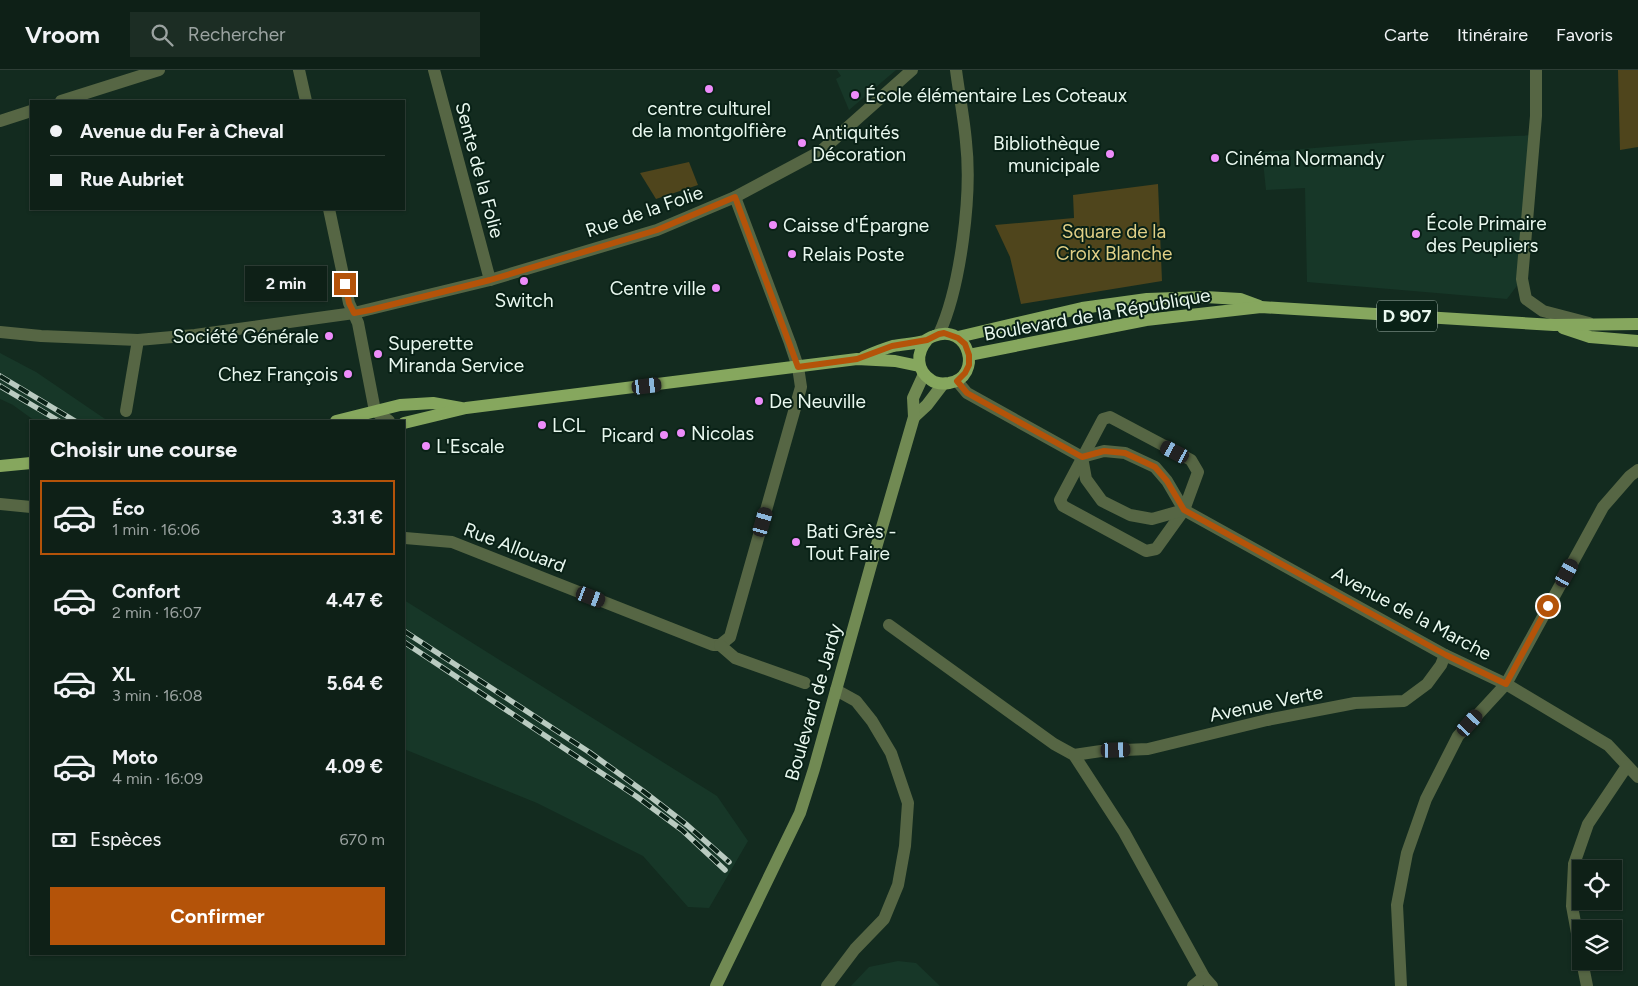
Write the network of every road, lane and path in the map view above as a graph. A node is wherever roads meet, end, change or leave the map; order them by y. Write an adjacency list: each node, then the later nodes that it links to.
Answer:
1 (159, 70): 7 (street)
2 (299, 70): 8 (street)
3 (434, 70): 13 (street, Sente de la Folie)
4 (912, 70): 11 (street, Rue de la Folie)
5 (956, 70): 20 (street)
6 (1536, 70): 16 (street)
7 (64, 100)
8 (306, 100)
9 (30, 111): 10 (street)
10 (0, 121)
11 (735, 197): 13 (street, Rue de la Folie); 27 (street)
12 (329, 210): 15 (street)
13 (490, 280): 15 (street, Rue de la Folie)
14 (1261, 307): 18 (main road, Boulevard de la République / D 907); 21 (main road, Boulevard de la République / D 907); 25 (main road, Boulevard de la République / D 907)
15 (354, 313): 22 (street, Rue de la Folie); 33 (street)
16 (1594, 324): 17 (main road, Boulevard de la République / D 907); 18 (main road, Boulevard de la République / D 907)
17 (1638, 324)
18 (1554, 325): 24 (main road, Boulevard de la République / D 907)
19 (0, 332): 22 (street, Rue de la Folie)
20 (939, 334): 21 (main road, Boulevard de la République / D 907); 23 (main road)
21 (958, 338): 25 (main road, Boulevard de la République)
22 (138, 340): 32 (street)
23 (927, 340): 26 (main road); 28 (main road)
24 (1638, 341)
25 (969, 355): 29 (main road, Boulevard de la République)
26 (857, 359): 27 (main road); 28 (main road)
27 (798, 367): 31 (main road); 47 (street)
28 (922, 370): 30 (main road); 34 (main road, Boulevard de Jardy)
29 (957, 381): 30 (main road); 38 (street)
30 (943, 384): 34 (main road, Boulevard de Jardy)
31 (466, 408): 33 (main road); 37 (main road)
32 (126, 411)
33 (371, 416): 35 (main road); 36 (street)
34 (914, 417): 51 (main road, Boulevard de Jardy)
35 (343, 420)
36 (385, 420)
37 (405, 423)
38 (1082, 457): 44 (street); 44 (street); 44 (street); 44 (street)
39 (30, 463): 40 (main road)
40 (0, 466)
41 (1638, 470): 50 (street)
42 (0, 504): 43 (street)
43 (30, 508)
44 (1184, 510): 48 (street, Avenue de la Marche)
45 (405, 538): 47 (street, Rue Allouard)
46 (888, 625): 52 (street)
47 (720, 645): 49 (street)
48 (1446, 655): 50 (street, Avenue de la Marche); 52 (street, Avenue Verte)
49 (804, 683)
50 (1506, 684): 53 (street, Avenue de la Marche); 61 (street)
51 (836, 690): 58 (main road, Boulevard de Jardy); 59 (street)
52 (1074, 755): 57 (street)
53 (1626, 766): 54 (street, Avenue de la Marche); 55 (street)
54 (1638, 777)
55 (1575, 920)
56 (1584, 970): 62 (street)
57 (1208, 982): 60 (street)
58 (716, 986)
59 (827, 986)
60 (1193, 986)
61 (1401, 986)
62 (1587, 986)

